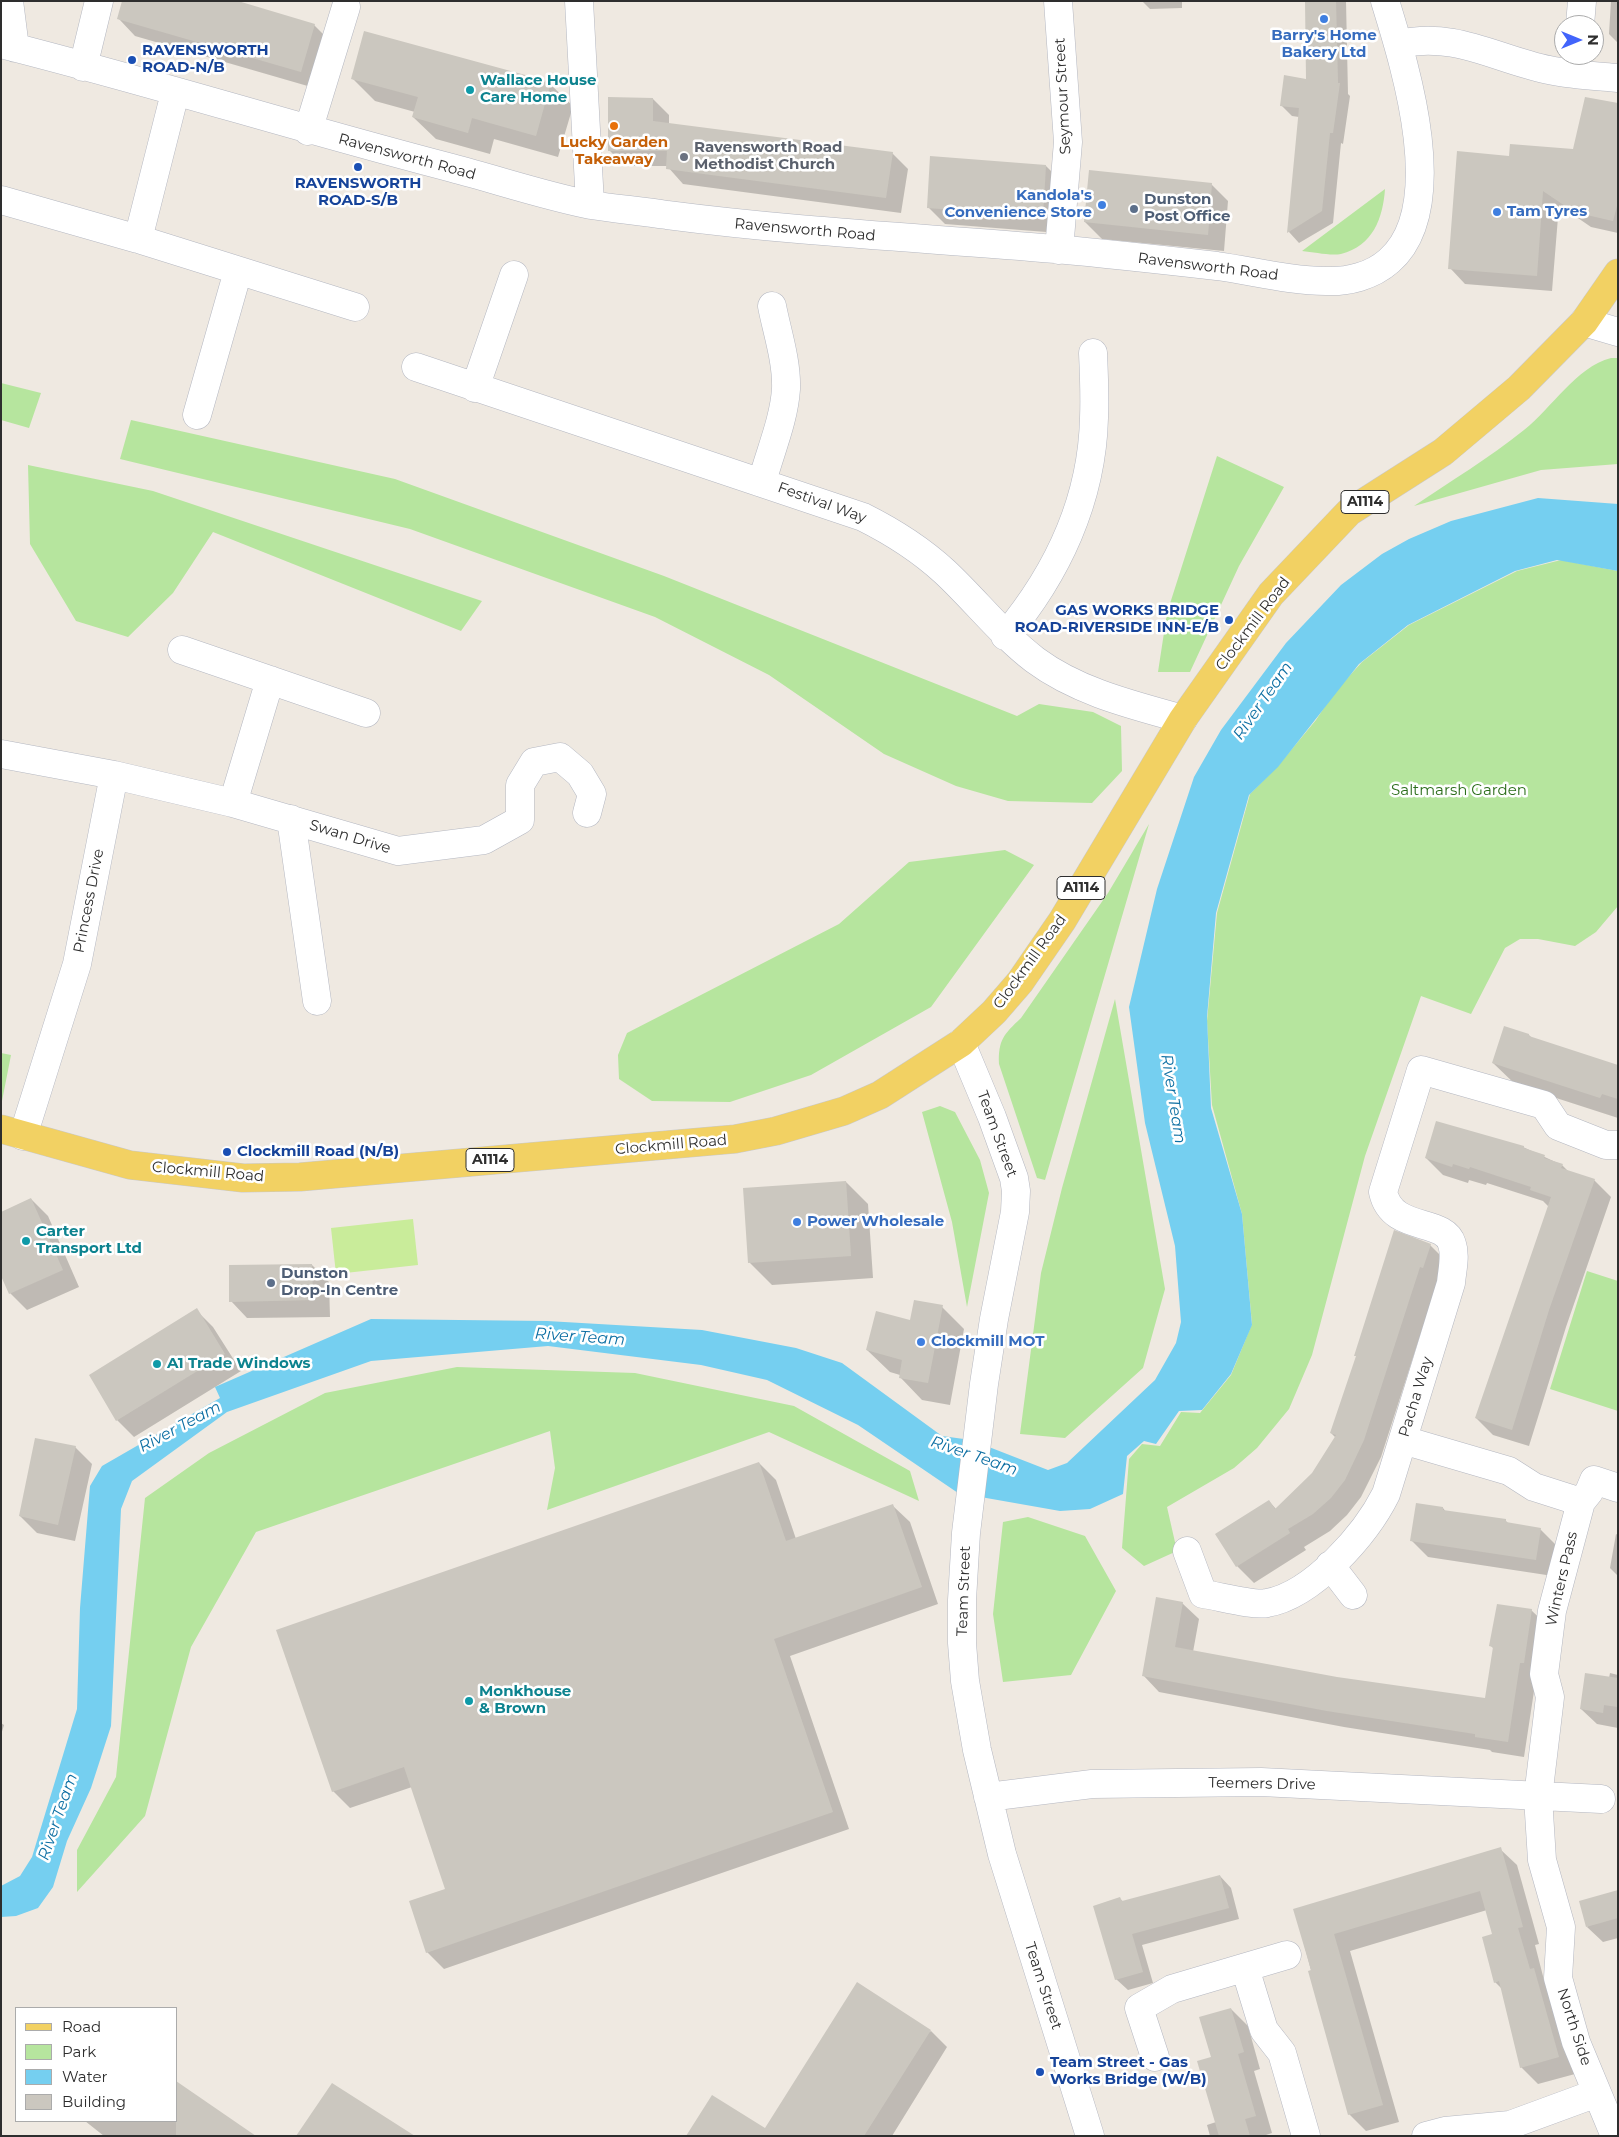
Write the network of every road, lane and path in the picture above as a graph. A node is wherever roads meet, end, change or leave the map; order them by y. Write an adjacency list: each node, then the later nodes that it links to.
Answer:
1 (9, 1): 10 (street)
2 (99, 1): 12 (street)
3 (579, 1): 17 (street)
4 (1058, 1): 19 (street, Seymour Street)
5 (1385, 1): 9 (street, Ravensworth Road)
6 (1582, 1): 8 (street)
7 (346, 7): 15 (street)
8 (1581, 15)
9 (1398, 44): 11 (street); 19 (street, Ravensworth Road)
10 (8, 46): 12 (street, Ravensworth Road)
11 (1577, 65): 13 (street)
12 (83, 66): 14 (street, Ravensworth Road)
13 (1618, 78)
14 (175, 93): 15 (street, Ravensworth Road); 18 (street)
15 (308, 130): 17 (street, Ravensworth Road)
16 (1, 200): 18 (street)
17 (590, 204): 19 (street, Ravensworth Road)
18 (138, 239): 20 (street)
19 (1059, 250)
20 (238, 271): 24 (street); 30 (street)
21 (1618, 273): 25 (main road, A1114)
22 (514, 275): 29 (street)
23 (772, 306): 31 (street)
24 (355, 307)
25 (1584, 322): 26 (street); 36 (main road, Clockmill Road / A1114)
26 (1618, 332)
27 (1093, 353): 32 (street)
28 (416, 367): 29 (street, Festival Way)
29 (475, 388): 31 (street, Festival Way)
30 (197, 416)
31 (762, 482): 32 (street, Festival Way)
32 (1005, 636): 36 (street, Festival Way)
33 (182, 650): 34 (street)
34 (270, 680): 35 (street); 39 (street)
35 (366, 713)
36 (1183, 719): 43 (main road, Clockmill Road / A1114)
37 (1, 754): 38 (street)
38 (114, 775): 39 (street, Swan Drive); 44 (street, Princess Drive)
39 (234, 803): 41 (street, Swan Drive)
40 (587, 813): 41 (street, Swan Drive)
41 (291, 820): 42 (street)
42 (317, 1002)
43 (961, 1043): 44 (main road, Clockmill Road / A1114); 52 (street, Team Street)
44 (12, 1132)
45 (1618, 1145): 46 (street, Pacha Way)
46 (1403, 1440): 48 (street); 50 (street, Pacha Way)
47 (1618, 1488): 48 (street, Winters Pass)
48 (1581, 1502): 53 (street, Winters Pass)
49 (1187, 1552): 50 (street, Pacha Way)
50 (1330, 1565): 51 (street)
51 (1353, 1595)
52 (988, 1797): 53 (street, Teemers Drive); 59 (street, Team Street)
53 (1538, 1797): 54 (street, Teemers Drive); 58 (street, North Side)
54 (1601, 1799)
55 (1287, 1956): 56 (street)
56 (1245, 1968): 57 (street); 60 (street)
57 (1155, 2057)
58 (1597, 2093): 61 (street); 62 (street, North Side)
59 (1090, 2136)
60 (1306, 2136)
61 (1426, 2136)
62 (1615, 2136)

